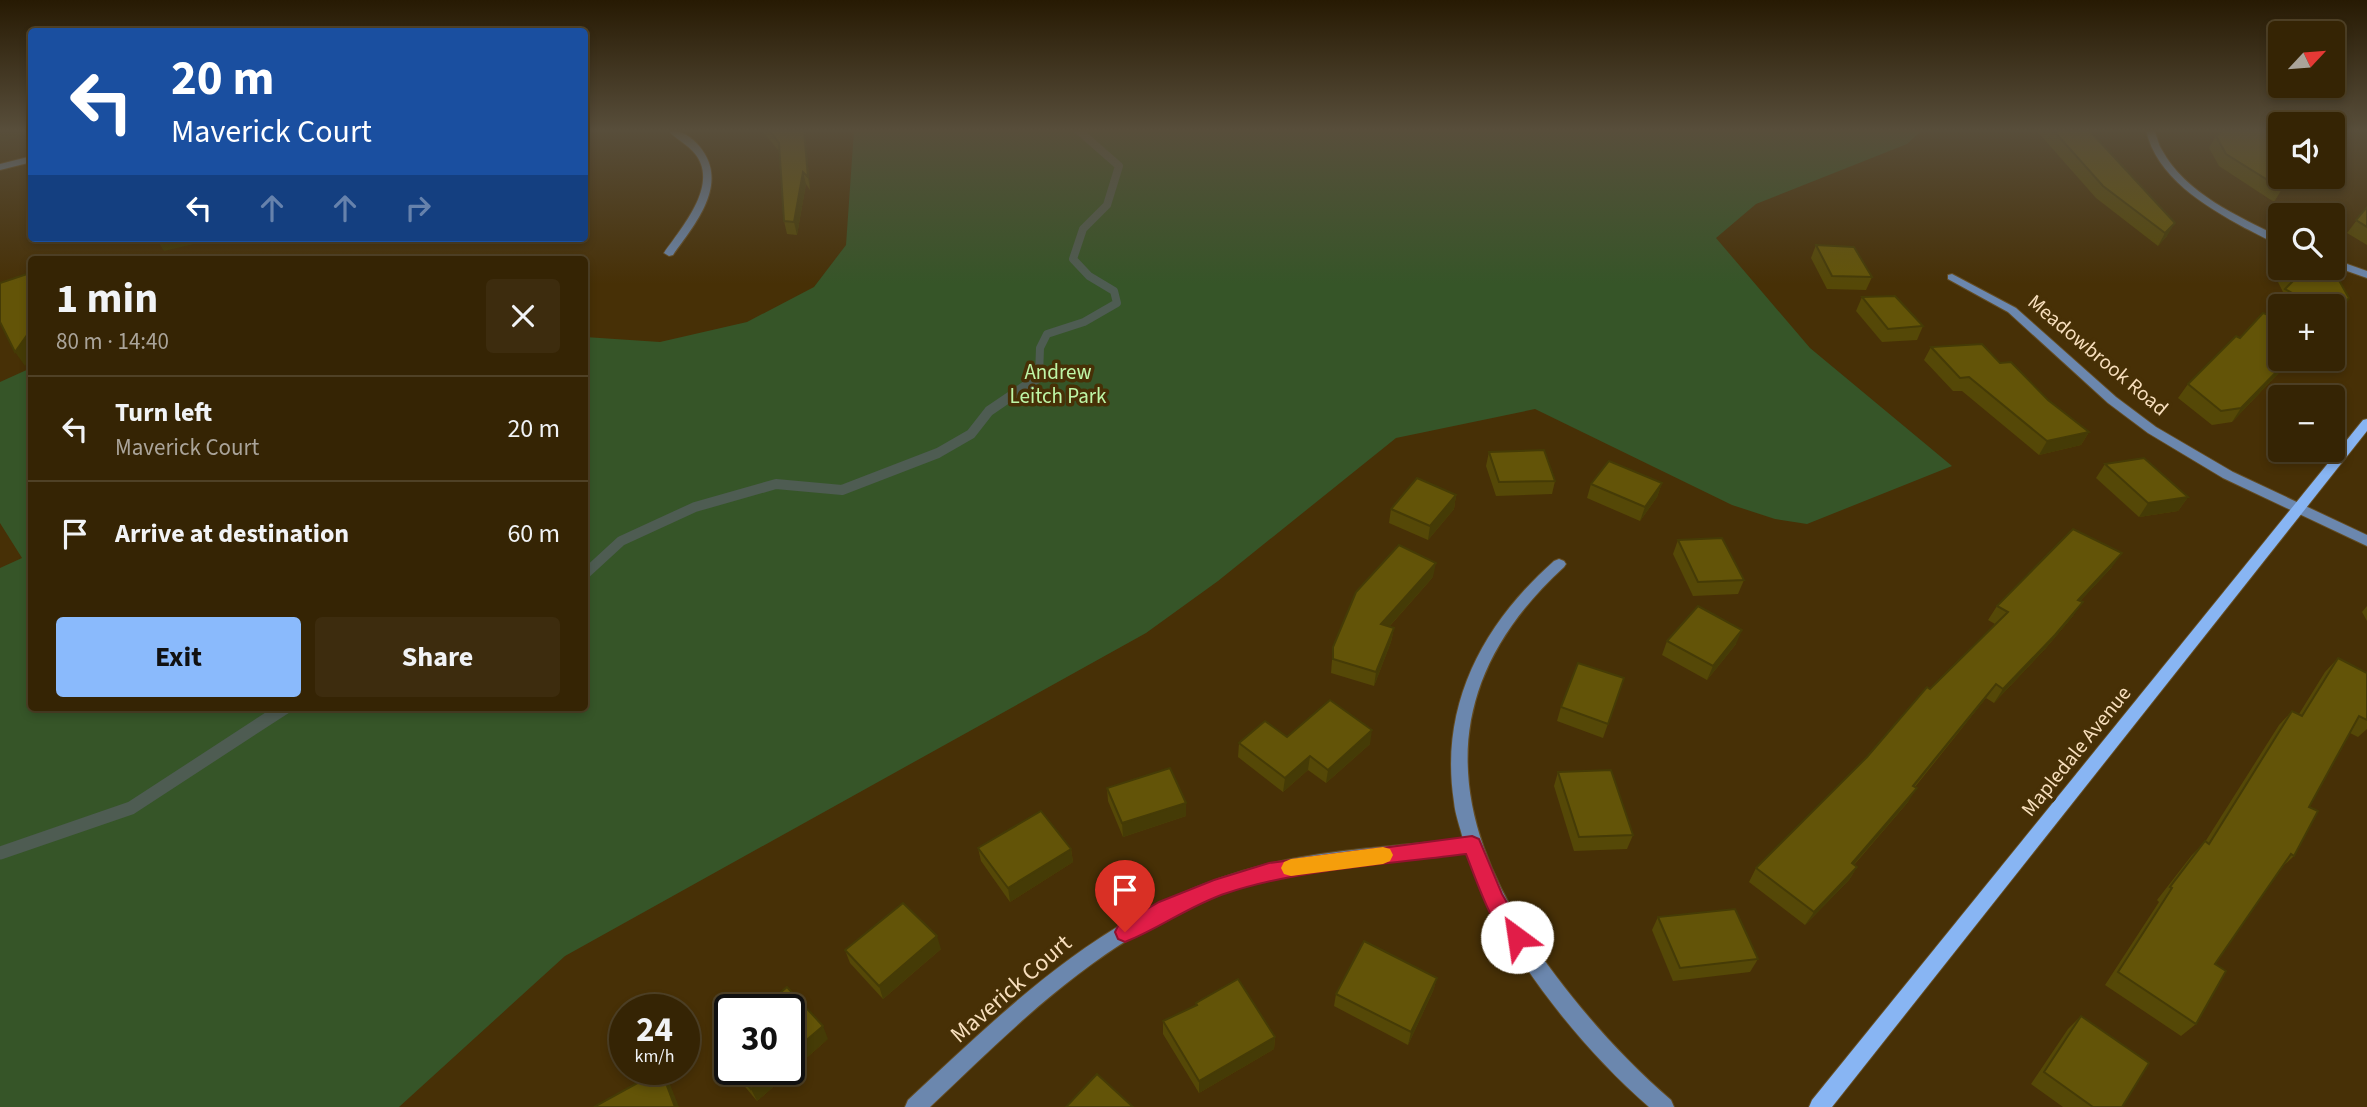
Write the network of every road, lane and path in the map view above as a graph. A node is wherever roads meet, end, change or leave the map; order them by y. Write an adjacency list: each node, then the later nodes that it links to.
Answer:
1 (709, 182): 4 (street)
2 (2184, 182): 3 (street)
3 (2268, 235)
4 (669, 253)
5 (2345, 267): 6 (street)
6 (2367, 275)
7 (1952, 277): 9 (street, Meadowbrook Road)
8 (2367, 423): 9 (street, Mapledale Avenue)
9 (2298, 510): 10 (street, Meadowbrook Road); 15 (street, Mapledale Avenue)
10 (2367, 541)
11 (1559, 564): 12 (street)
12 (1472, 845): 13 (street, Maverick Court); 14 (street)
13 (915, 1107)
14 (1664, 1107)
15 (1819, 1107)

